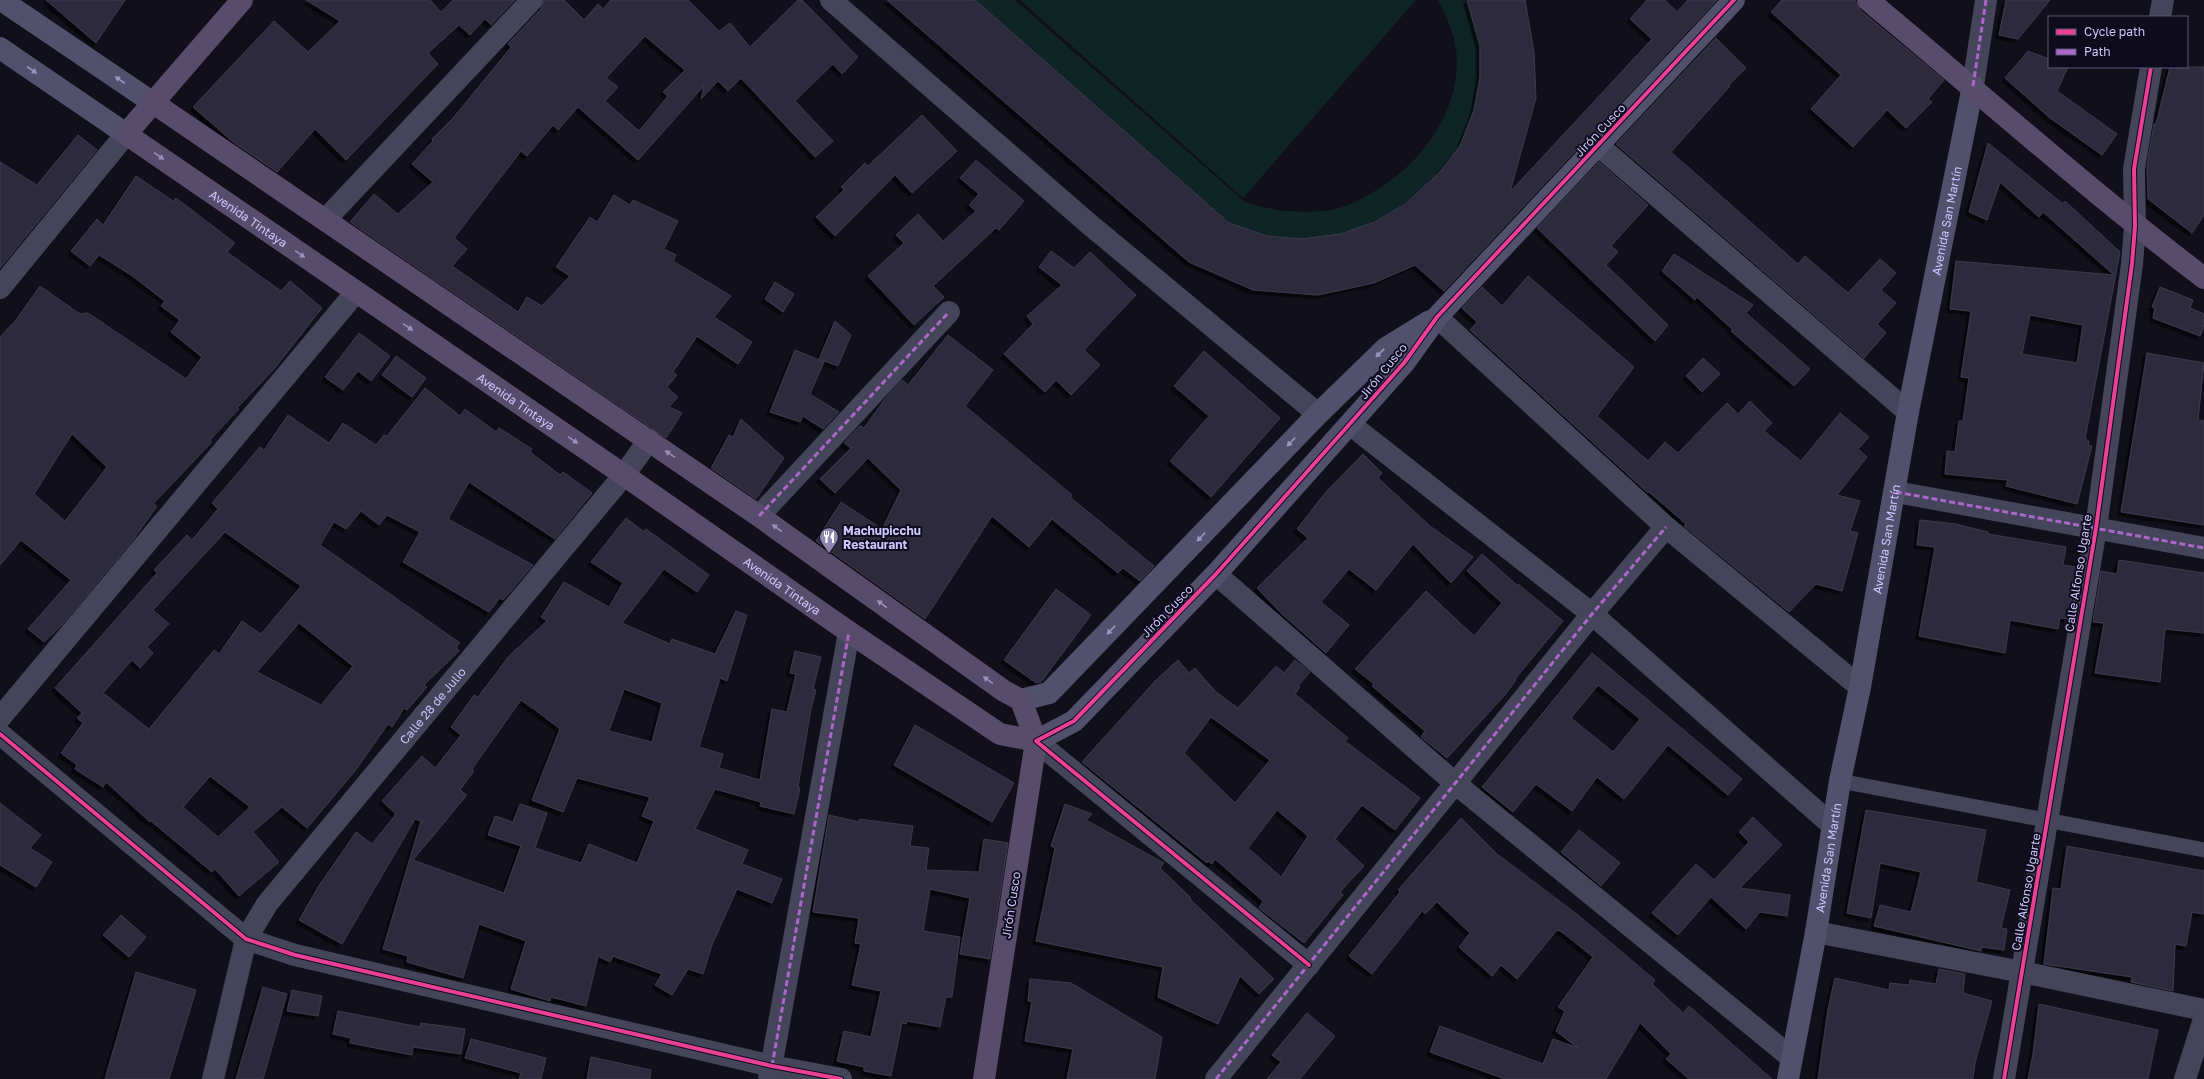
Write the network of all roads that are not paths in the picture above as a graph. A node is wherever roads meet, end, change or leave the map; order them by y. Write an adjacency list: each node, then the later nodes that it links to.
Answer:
1 (1, 0): 13 (street, one-way to 1)
2 (242, 0): 13 (main road)
3 (532, 0): 16 (street)
4 (831, 0): 24 (street)
5 (1734, 0): 15 (street, Jirón Cusco)
6 (1868, 0): 12 (main road)
7 (1986, 0): 12 (street, Avenida San Martín)
8 (2163, 0): 9 (street)
9 (2160, 16)
10 (0, 48): 14 (street, Avenida Tintaya, one-way to 14)
11 (2152, 68): 17 (street, Calle Alfonso Ugarte)
12 (1973, 86): 17 (main road); 23 (street, Avenida San Martín)
13 (152, 102): 14 (main road); 16 (main road)
14 (126, 134): 19 (street); 20 (main road, Avenida Tintaya, one-way to 20)
15 (1598, 146): 22 (street, Jirón Cusco); 23 (street)
16 (325, 220): 26 (main road)
17 (2135, 226): 18 (main road); 31 (street, Calle Alfonso Ugarte)
18 (2204, 278)
19 (0, 288)
20 (356, 292): 27 (main road, Avenida Tintaya, one-way to 27); 38 (street)
21 (949, 312): 29 (street)
22 (1437, 318): 24 (street, Jirón Cusco, one-way to 24); 25 (street, Jirón Cusco); 30 (street)
23 (1908, 412): 28 (street, Avenida San Martín)
24 (1318, 414): 37 (street, Jirón Cusco, one-way to 37)
25 (1351, 425): 33 (street, Jirón Cusco); 34 (street)
26 (649, 440): 27 (street, Calle 28 de Julio); 29 (main road, one-way to 26)
27 (624, 475): 35 (main road, Avenida Tintaya); 47 (street, Calle 28 de Julio)
28 (1896, 492): 31 (street); 36 (street, Avenida San Martín)
29 (760, 516): 37 (main road, one-way to 29)
30 (1666, 527): 34 (street); 36 (street)
31 (2096, 528): 32 (street); 43 (street, Calle Alfonso Ugarte)
32 (2204, 548)
33 (1216, 574): 40 (street, Jirón Cusco); 42 (street)
34 (1592, 614): 42 (street); 44 (street)
35 (849, 632): 40 (main road, Avenida Tintaya); 53 (street)
36 (1860, 688): 41 (street, Avenida San Martín)
37 (1021, 700): 40 (main road)
38 (0, 718)
39 (0, 734): 47 (street)
40 (1036, 741): 48 (street); 56 (main road, Jirón Cusco)
41 (1840, 781): 43 (lane); 44 (street, Avenida San Martín)
42 (1456, 784): 48 (street); 52 (street)
43 (2048, 821): 45 (lane); 49 (street, Calle Alfonso Ugarte)
44 (1832, 825): 46 (street, Avenida San Martín)
45 (2204, 850)
46 (1816, 932): 49 (street); 52 (street, Avenida San Martín)
47 (246, 939): 53 (street); 54 (street, Calle 28 de Julio)
48 (1309, 965): 57 (street)
49 (2022, 972): 50 (street); 59 (street, Calle Alfonso Ugarte)
50 (2204, 1010)
51 (2204, 1019): 60 (street)
52 (1792, 1058): 58 (street, Avenida San Martín)
53 (771, 1073): 55 (street)
54 (213, 1079)
55 (841, 1079)
56 (984, 1079)
57 (1216, 1079)
58 (1788, 1079)
59 (2004, 1079)
60 (2185, 1079)

